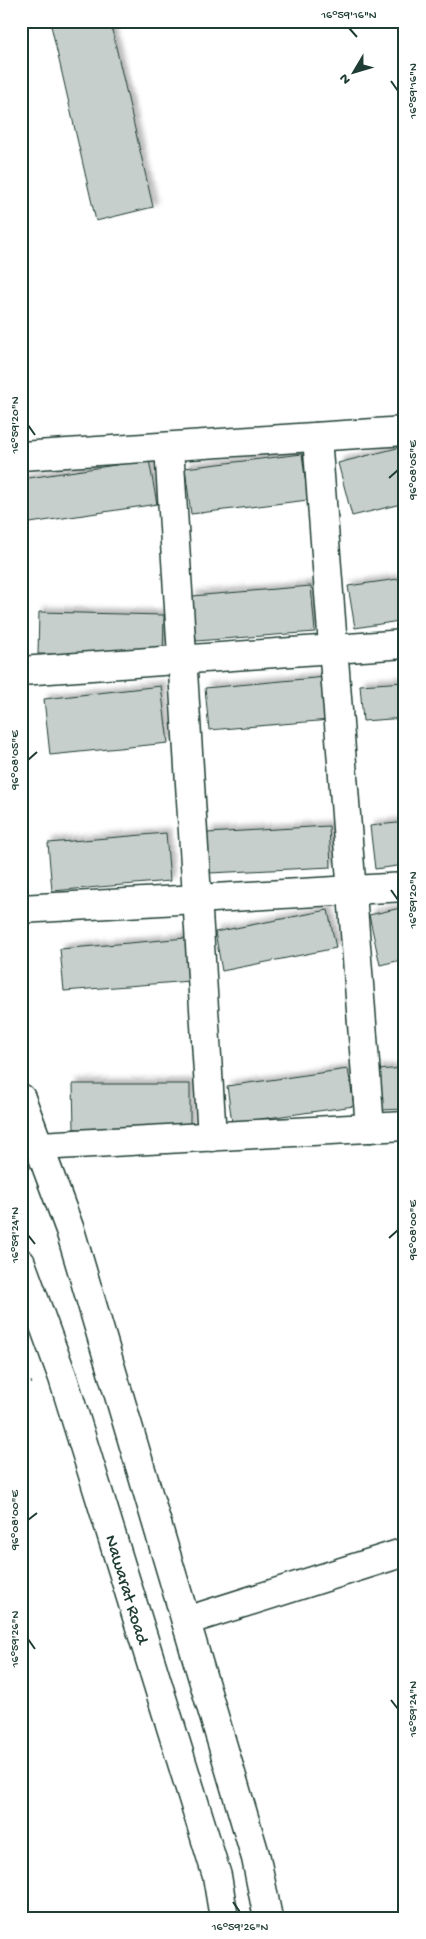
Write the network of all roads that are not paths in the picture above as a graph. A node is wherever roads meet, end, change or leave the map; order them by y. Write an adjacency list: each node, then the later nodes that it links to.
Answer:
1 (405, 431): 2 (street)
2 (317, 437): 3 (street); 6 (street)
3 (169, 447): 4 (street); 7 (street)
4 (21, 456)
5 (405, 644): 6 (street)
6 (334, 649): 7 (street); 10 (street)
7 (182, 660): 8 (street); 11 (street)
8 (21, 672)
9 (405, 887): 10 (street)
10 (352, 890): 11 (street); 15 (street)
11 (197, 899): 12 (street); 16 (street)
12 (21, 910)
13 (21, 1098): 17 (street)
14 (405, 1126): 15 (street)
15 (370, 1128): 16 (street)
16 (212, 1137): 17 (street)
17 (39, 1146): 20 (street)
18 (21, 1263): 21 (street, Nawarat Road)
19 (405, 1552): 20 (street)
20 (186, 1621): 22 (street)
21 (224, 1918)
22 (268, 1918)

